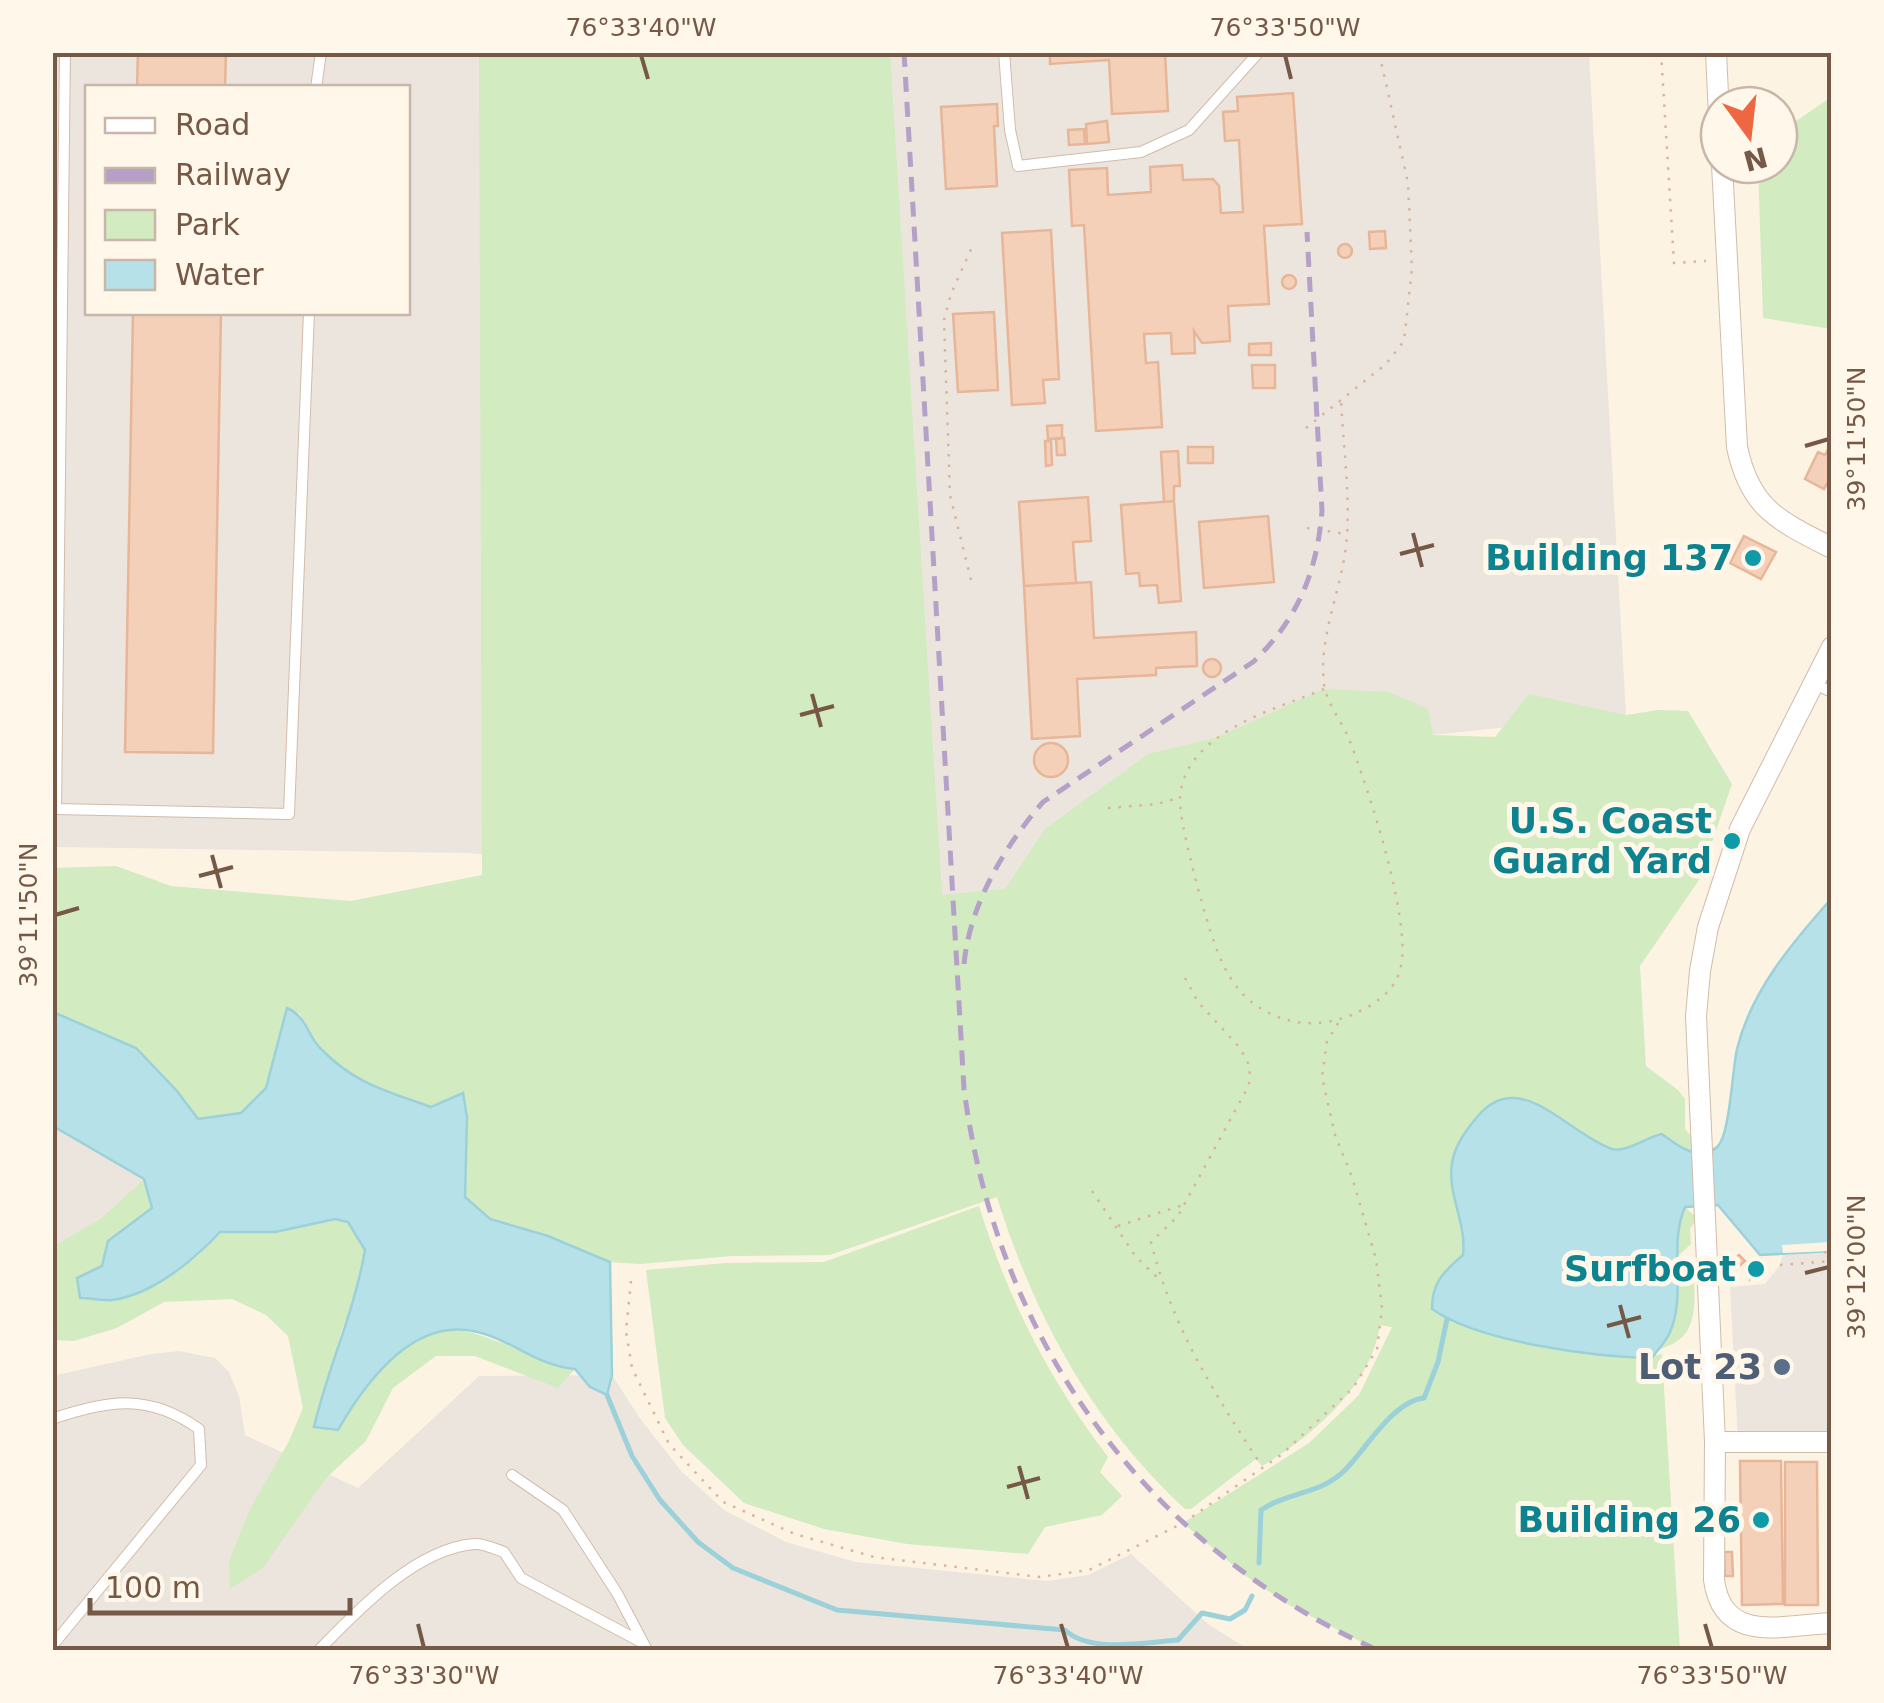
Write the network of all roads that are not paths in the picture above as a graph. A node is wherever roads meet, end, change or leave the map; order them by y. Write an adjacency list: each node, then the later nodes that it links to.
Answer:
1 (65, 52): 9 (lane)
2 (321, 52): 6 (lane)
3 (1004, 52): 4 (lane)
4 (1259, 52)
5 (1716, 52): 7 (street)
6 (316, 85)
7 (1718, 85)
8 (1723, 185): 10 (street)
9 (309, 315)
10 (1832, 548)
11 (1832, 647): 12 (street)
12 (1822, 688): 14 (street)
13 (52, 1419): 18 (lane)
14 (1715, 1442): 15 (street); 17 (street)
15 (1832, 1442)
16 (512, 1475): 19 (lane)
17 (1832, 1624)
18 (52, 1646)
19 (645, 1647): 20 (lane)
20 (319, 1650)

